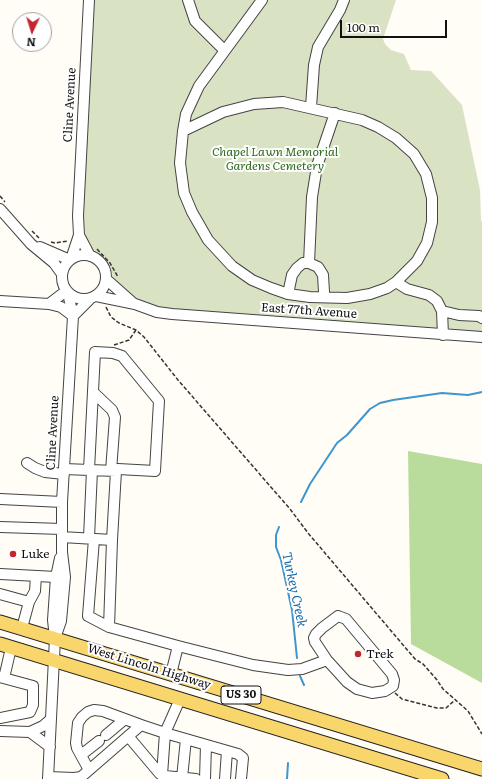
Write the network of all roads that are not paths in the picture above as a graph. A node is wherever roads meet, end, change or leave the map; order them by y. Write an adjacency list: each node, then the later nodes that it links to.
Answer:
1 (89, 0): 10 (street, Cline Avenue)
2 (188, 0): 5 (street)
3 (262, 0): 5 (street)
4 (344, 0): 6 (street)
5 (224, 50): 8 (street)
6 (311, 108): 7 (street); 8 (street)
7 (335, 114): 14 (street); 17 (street)
8 (182, 130): 19 (street)
9 (0, 209): 11 (street)
10 (79, 235): 12 (street, Cline Avenue); 13 (street, Cline Avenue)
11 (30, 244): 13 (street); 15 (street)
12 (90, 256): 13 (street); 16 (street)
13 (71, 260): 15 (street)
14 (309, 263): 19 (street); 21 (street)
15 (62, 274): 18 (street)
16 (106, 279): 20 (street); 24 (street, East 77th Avenue)
17 (396, 282): 21 (street); 25 (street)
18 (67, 292): 20 (street); 23 (street); 26 (street, Cline Avenue)
19 (288, 294): 21 (street)
20 (94, 297): 24 (street, East 77th Avenue); 26 (street)
21 (323, 297)
22 (0, 300): 23 (street)
23 (49, 304): 26 (street)
24 (135, 304): 28 (street, East 77th Avenue)
25 (442, 311): 27 (street); 28 (street)
26 (73, 316): 33 (street, Cline Avenue)
27 (482, 318)
28 (443, 334): 29 (street, East 77th Avenue)
29 (482, 338)
30 (93, 392): 32 (street); 34 (street); 34 (street)
31 (27, 463): 33 (street)
32 (91, 470): 33 (street); 34 (street); 39 (street)
33 (64, 471): 36 (street, Cline Avenue)
34 (114, 471): 40 (street)
35 (0, 498): 36 (street)
36 (62, 502): 38 (street, Cline Avenue)
37 (0, 527): 38 (street)
38 (62, 533): 39 (street); 41 (street, Cline Avenue)
39 (92, 538): 40 (street); 48 (street)
40 (112, 540): 48 (street)
41 (62, 552): 44 (street, Cline Avenue); 50 (street, Cline Avenue)
42 (0, 574): 43 (street)
43 (36, 576): 44 (street); 46 (street)
44 (56, 577): 50 (street, Cline Avenue)
45 (0, 594): 46 (street)
46 (29, 602): 49 (street)
47 (0, 622): 49 (main road, West Lincoln Highway / US 30)
48 (109, 627): 52 (street)
49 (22, 628): 50 (main road, West Lincoln Highway / US 30)
50 (55, 638): 53 (street, Cline Avenue); 55 (main road, West Lincoln Highway / US 30)
51 (6, 646): 53 (main road, West Lincoln Highway / US 30); 56 (street)
52 (178, 646): 54 (street); 55 (street)
53 (54, 660): 57 (main road, West Lincoln Highway / US 30); 59 (street, Cline Avenue)
54 (327, 660): 54 (street)
55 (171, 674): 73 (main road, West Lincoln Highway / US 30)
56 (2, 678): 58 (street)
57 (180, 699): 66 (street); 83 (main road, West Lincoln Highway / US 30)
58 (34, 704): 59 (street); 60 (street)
59 (51, 707): 61 (street, Cline Avenue)
60 (0, 718)
61 (51, 719): 65 (street); 70 (street, Cline Avenue)
62 (125, 719): 63 (street); 72 (street); 72 (street)
63 (141, 725): 66 (street); 67 (street)
64 (0, 731): 65 (street)
65 (30, 732): 70 (street)
66 (165, 732): 68 (street); 75 (street)
67 (128, 736): 74 (street); 75 (street)
68 (186, 739): 69 (street); 77 (street)
69 (206, 745): 71 (street); 80 (street)
70 (50, 747): 76 (street, Cline Avenue)
71 (227, 751): 81 (street); 82 (street)
72 (81, 755): 74 (street)
73 (482, 769)
74 (89, 770): 78 (street)
75 (162, 775): 77 (street)
76 (48, 778): 78 (street)
77 (182, 778): 79 (street)
78 (72, 779)
79 (196, 779)
80 (205, 779)
81 (225, 779)
82 (241, 779)
83 (442, 779)

